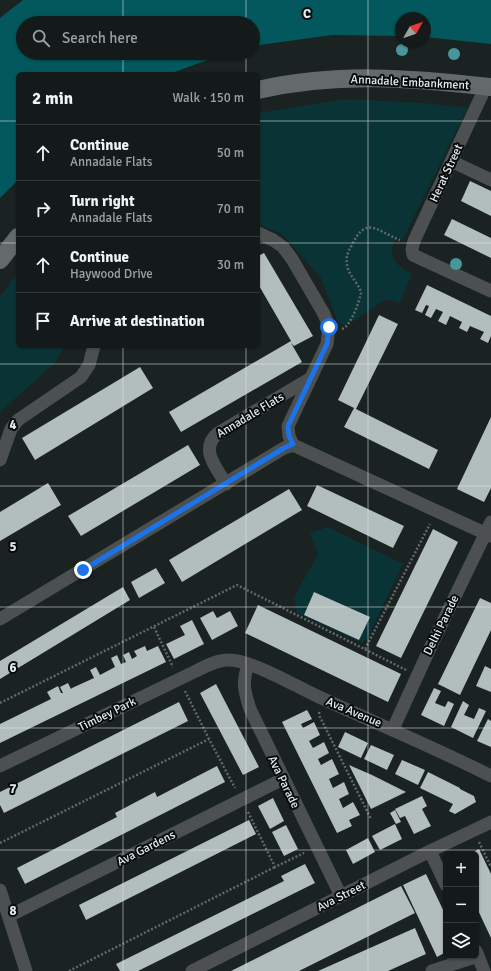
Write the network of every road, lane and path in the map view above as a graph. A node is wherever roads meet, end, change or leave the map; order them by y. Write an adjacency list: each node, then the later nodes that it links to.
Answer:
1 (489, 86): 2 (street, Annadale Embankment); 3 (street, Herat Street)
2 (260, 90)
3 (451, 161): 4 (street); 7 (street, Herat Street)
4 (491, 180)
5 (260, 233): 10 (street)
6 (16, 240): 8 (street)
7 (413, 245): 9 (street); 10 (path)
8 (0, 260)
9 (491, 291)
10 (329, 333): 12 (street, Annadale Flats)
11 (93, 348): 14 (street)
12 (311, 378): 13 (street, Annadale Flats); 15 (street, Annadale Flats)
13 (293, 444): 15 (street); 16 (street)
14 (0, 460)
15 (226, 484): 18 (street)
16 (436, 511): 17 (street); 20 (path)
17 (489, 531): 23 (street, Delhi Parade)
18 (0, 619)
19 (154, 627): 20 (path); 24 (path); 26 (path)
20 (365, 649): 23 (path)
21 (215, 662): 22 (street, Ava Avenue); 24 (street, Timbey Park)
22 (248, 664): 25 (street, Ava Avenue); 31 (street, Ava Parade)
23 (417, 676): 27 (street, Delhi Parade)
24 (179, 679): 28 (path); 29 (street, Timbey Park)
25 (316, 696): 27 (street, Ava Avenue); 33 (path)
26 (0, 703)
27 (393, 729): 30 (street, Ava Avenue)
28 (209, 739): 32 (path); 36 (path)
29 (0, 766)
30 (491, 776)
31 (283, 779): 32 (street, Ava Gardens); 37 (street, Ava Parade)
32 (241, 800): 39 (path); 44 (street, Ava Gardens)
33 (371, 819)
34 (491, 822): 35 (street, Ava Street)
35 (473, 830): 38 (street, Ava Street); 40 (path)
36 (0, 844)
37 (316, 847): 39 (path); 43 (street, Ava Parade)
38 (430, 851): 41 (street); 43 (street, Ava Street)
39 (275, 867): 48 (path)
40 (491, 867)
41 (443, 879)
42 (1, 896): 44 (street)
43 (341, 896): 49 (street, Ava Street)
44 (9, 916): 47 (street)
45 (464, 959): 50 (street)
46 (479, 959): 51 (street)
47 (26, 971)
48 (69, 971)
49 (192, 971)
50 (432, 971)
51 (484, 971)

